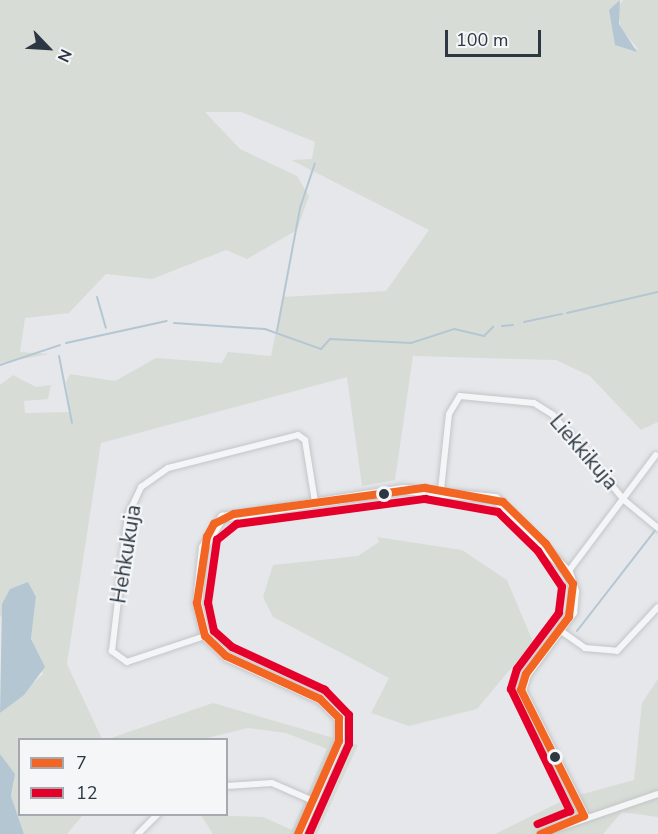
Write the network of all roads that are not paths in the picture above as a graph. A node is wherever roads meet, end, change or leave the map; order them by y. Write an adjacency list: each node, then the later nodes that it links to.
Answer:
1 (656, 455): 3 (street)
2 (441, 490): 3 (street, Liekkikuja); 4 (street); 6 (street)
3 (624, 500): 5 (street); 6 (street)
4 (315, 502): 9 (street); 9 (street, Hehkukuja)
5 (658, 528)
6 (568, 572): 8 (street)
7 (658, 607): 8 (street)
8 (561, 631): 14 (street)
9 (205, 636): 12 (street)
10 (228, 786): 12 (street)
11 (658, 794): 14 (street)
12 (313, 801): 16 (street)
13 (156, 816): 15 (street)
14 (584, 816): 17 (street)
15 (138, 834)
16 (298, 834)
17 (541, 834)

